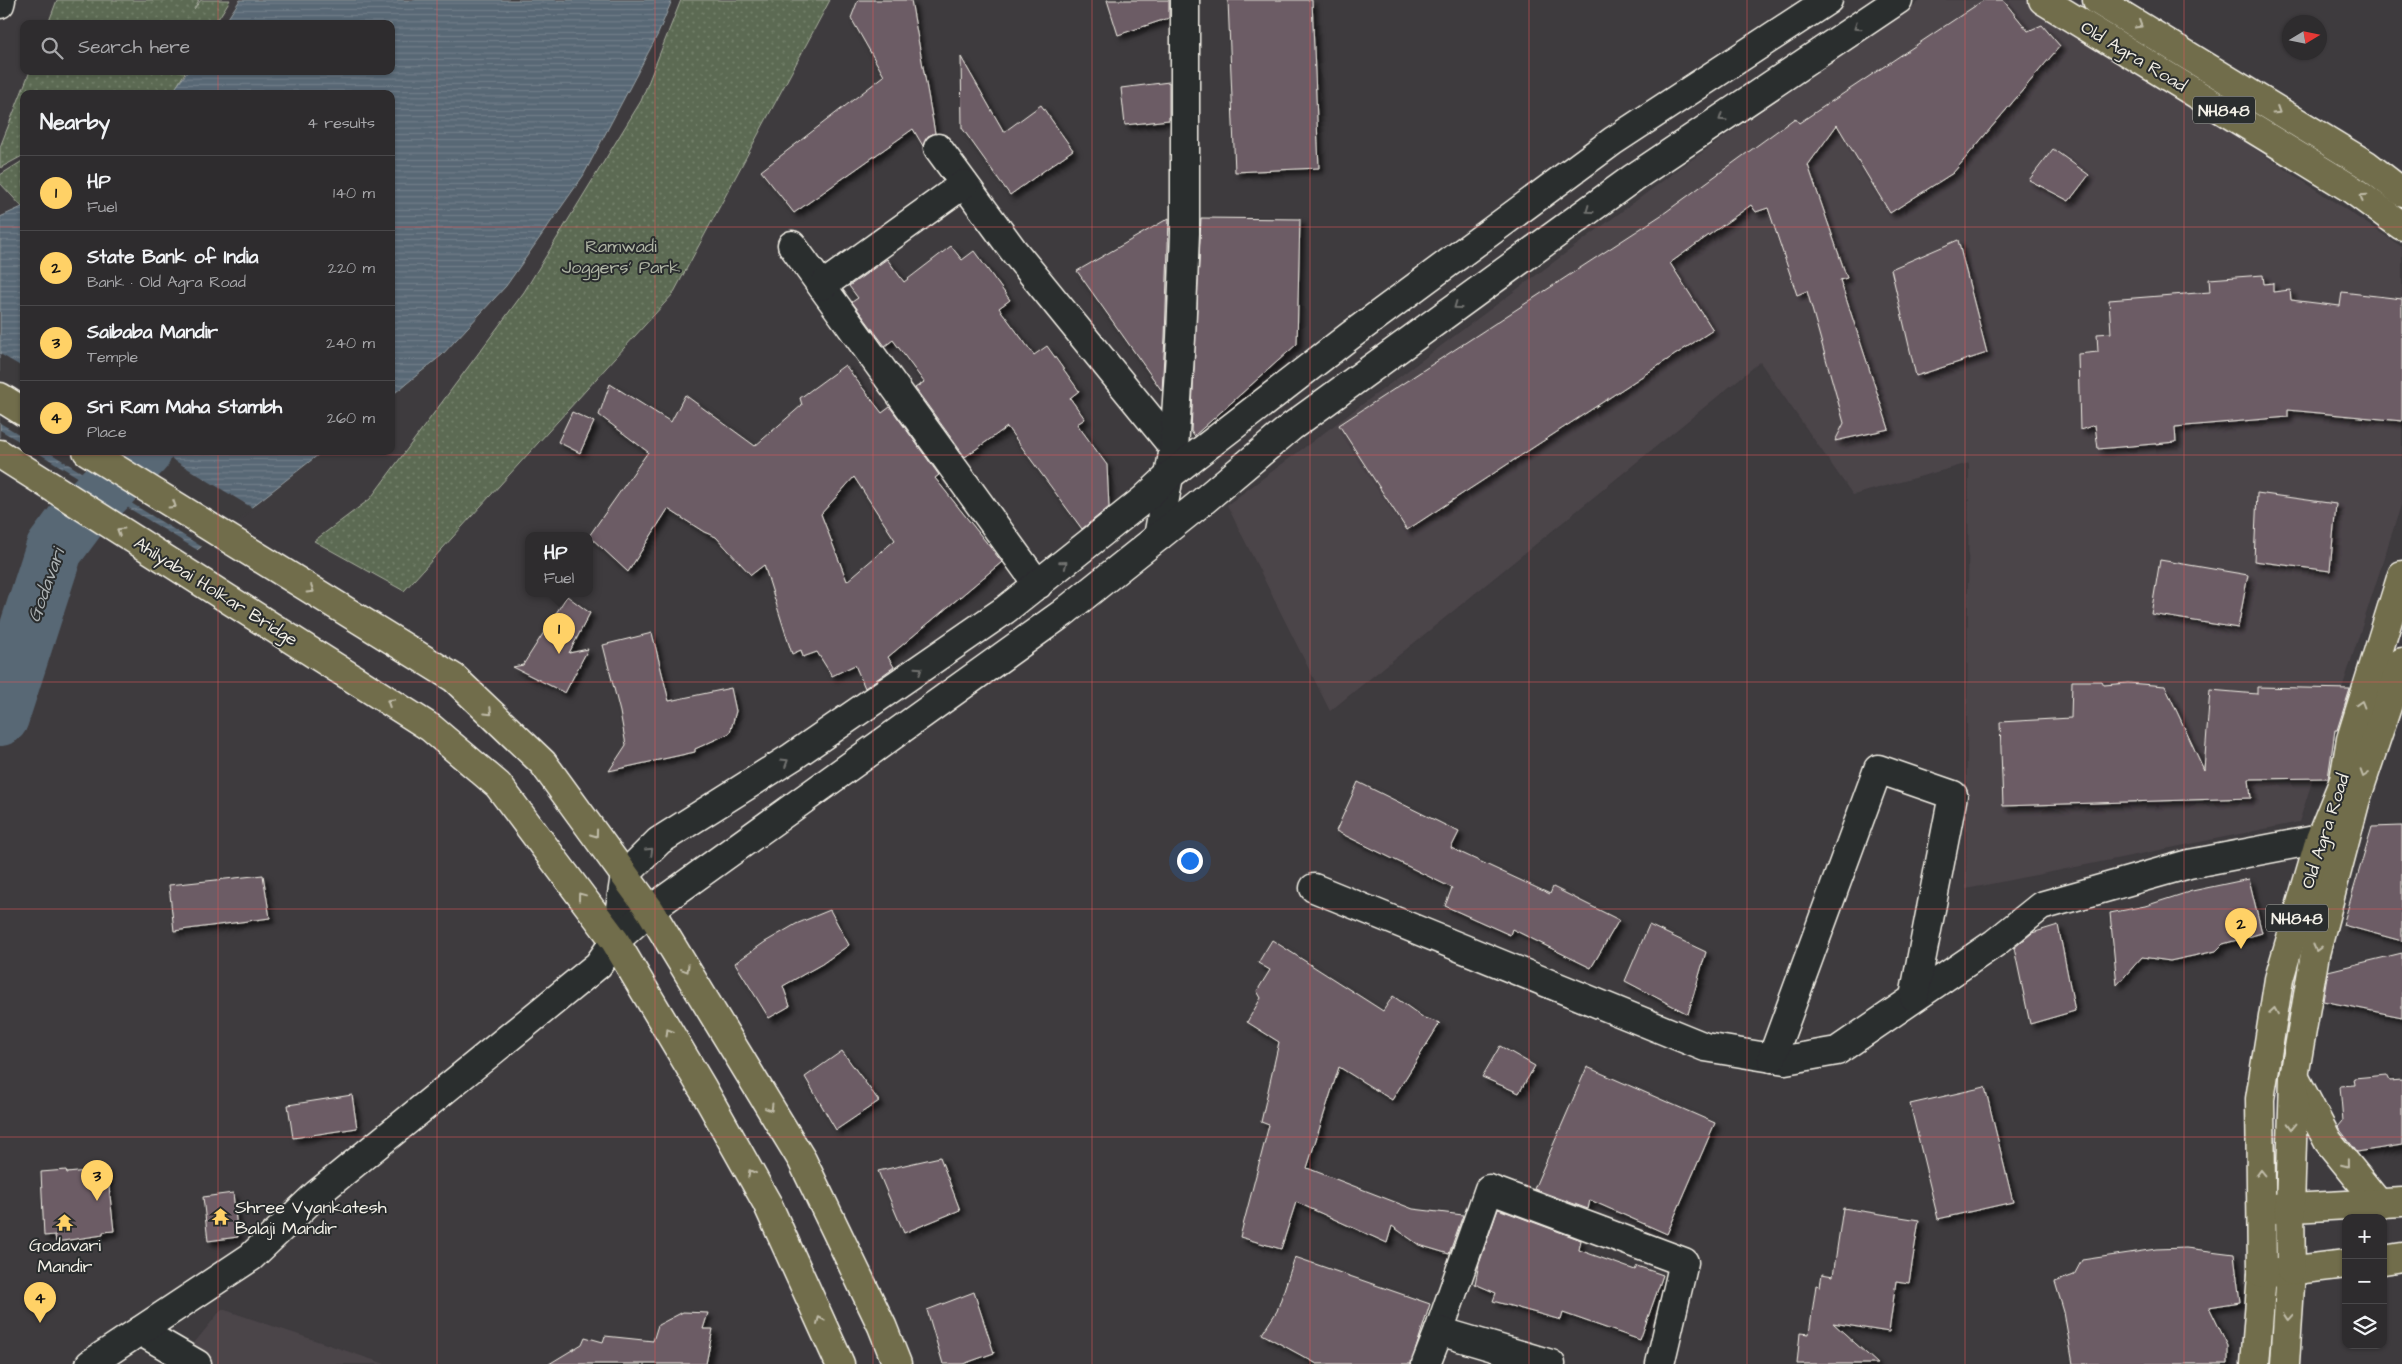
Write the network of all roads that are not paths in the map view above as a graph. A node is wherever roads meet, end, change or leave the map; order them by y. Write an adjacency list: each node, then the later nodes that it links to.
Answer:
1 (1, 0): 7 (street)
2 (1185, 0): 16 (street)
3 (1828, 0): 19 (street)
4 (1898, 0): 20 (street, one-way to 20)
5 (2043, 0): 11 (main road, Old Agra Road / NH848, one-way to 5)
6 (2097, 0): 10 (main road, Old Agra Road / NH848, one-way to 10)
7 (0, 4)
8 (938, 148): 9 (street)
9 (964, 184): 13 (street); 16 (street)
10 (2402, 192)
11 (2402, 226)
12 (792, 245): 13 (street)
13 (822, 286): 22 (street)
14 (0, 397): 15 (main road)
15 (20, 410)
16 (1174, 448): 19 (street)
17 (0, 454): 29 (main road, Ahilyabai Holkar Bridge, one-way to 17)
18 (93, 455): 26 (main road, one-way to 26)
19 (1170, 475): 20 (street); 22 (street, one-way to 19)
20 (1158, 537): 28 (street)
21 (2402, 575): 24 (main road, Old Agra Road / NH848, one-way to 21)
22 (1038, 585): 26 (street, one-way to 22)
23 (2402, 662): 24 (main road, Old Agra Road / NH848)
24 (2362, 743): 25 (main road, Old Agra Road / NH848); 32 (main road, Old Agra Road / NH848, one-way to 32)
25 (2320, 838): 30 (street); 35 (main road, Old Agra Road / NH848, one-way to 25)
26 (625, 874): 28 (main road); 29 (street)
27 (1314, 888): 31 (street)
28 (650, 910): 29 (street); 46 (main road, one-way to 46)
29 (615, 941): 42 (street); 45 (main road, Ahilyabai Holkar Bridge, one-way to 29)
30 (1914, 998): 31 (street); 31 (street)
31 (1772, 1058)
32 (2294, 1077): 33 (main road, one-way to 33); 34 (main road, Old Agra Road / NH848, one-way to 34)
33 (2391, 1203): 34 (main road)
34 (2290, 1208): 35 (main road); 39 (main road, Old Agra Road / NH848)
35 (2261, 1209): 40 (main road, Old Agra Road / NH848)
36 (2402, 1257): 37 (main road)
37 (2387, 1259)
38 (2342, 1264): 39 (main road)
39 (2290, 1270): 40 (main road); 51 (main road, Old Agra Road, one-way to 51)
40 (2262, 1274): 50 (main road, Old Agra Road)
41 (1439, 1330): 47 (street); 48 (street); 49 (street)
42 (140, 1331): 43 (street); 44 (street)
43 (90, 1364)
44 (196, 1364)
45 (840, 1364)
46 (897, 1364)
47 (1426, 1364)
48 (1551, 1364)
49 (1660, 1364)
50 (2256, 1364)
51 (2285, 1364)

